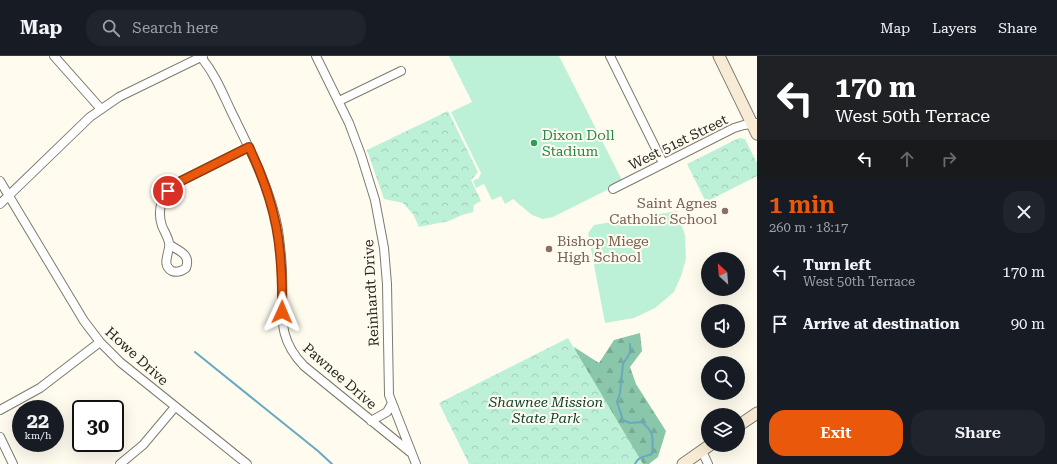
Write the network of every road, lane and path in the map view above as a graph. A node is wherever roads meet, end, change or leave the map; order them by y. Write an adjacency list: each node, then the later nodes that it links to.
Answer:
1 (54, 56): 8 (street)
2 (201, 56): 8 (street); 10 (street, Pawnee Drive)
3 (316, 56): 7 (street, Reinhardt Drive)
4 (610, 56): 11 (street)
5 (719, 56): 9 (main road)
6 (400, 71): 7 (street)
7 (339, 101): 18 (street, Reinhardt Drive)
8 (101, 109): 14 (street)
9 (755, 127): 11 (street, West 51st Street)
10 (249, 147): 16 (street); 22 (street, Pawnee Drive)
11 (663, 163): 13 (street, West 51st Street)
12 (0, 181): 14 (street, Howe Drive)
13 (613, 189)
14 (8, 195): 15 (street); 17 (street, Howe Drive)
15 (0, 204)
16 (170, 244)
17 (100, 342): 19 (street, Howe Drive); 20 (street)
18 (391, 405): 22 (street); 26 (street, Reinhardt Drive)
19 (176, 407): 29 (street); 30 (street, Howe Drive)
20 (0, 410)
21 (757, 413): 23 (main road)
22 (371, 421): 26 (street, Pawnee Drive)
23 (745, 421)
24 (0, 437): 28 (street)
25 (701, 451): 32 (main road)
26 (410, 452): 31 (street, Reinhardt Drive)
27 (706, 452): 33 (street)
28 (13, 464)
29 (120, 464)
30 (247, 464)
31 (416, 464)
32 (683, 464)
33 (708, 464)

